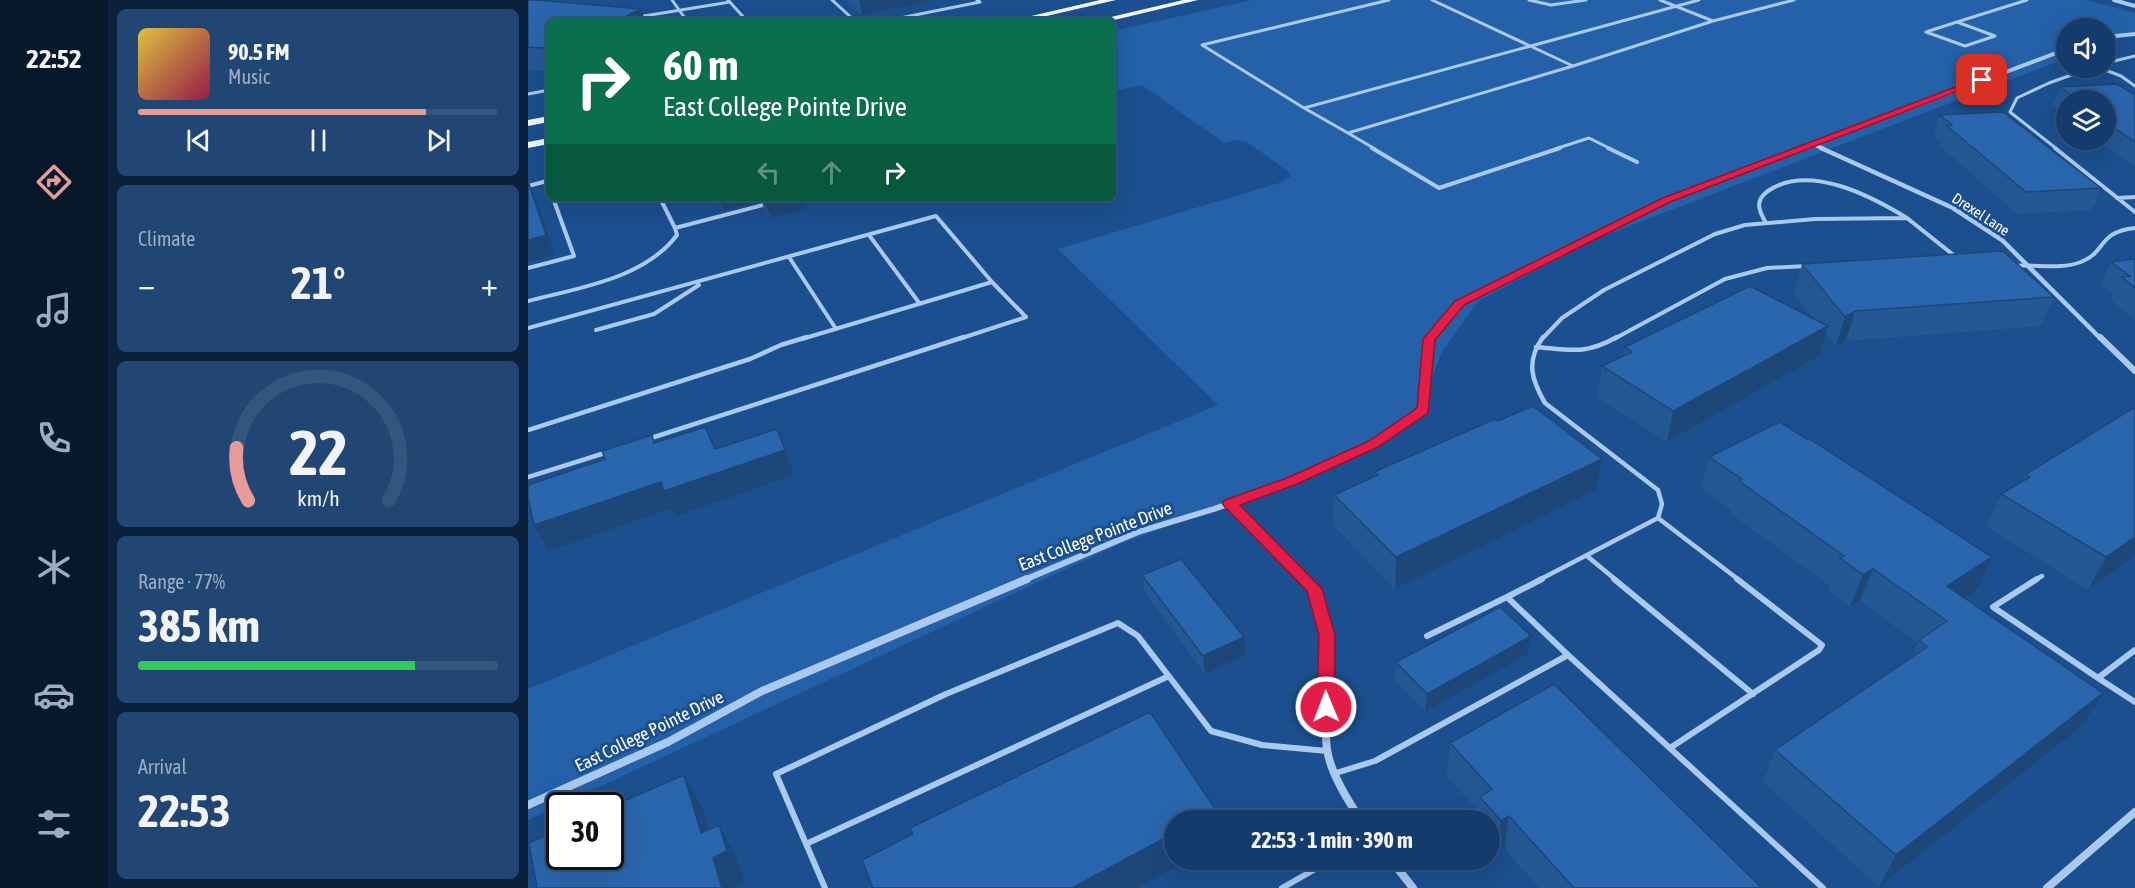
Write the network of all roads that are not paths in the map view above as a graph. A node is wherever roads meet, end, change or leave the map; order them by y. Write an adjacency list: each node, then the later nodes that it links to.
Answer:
1 (672, 0): 18 (lane)
2 (832, 0): 22 (lane)
3 (977, 0): 23 (lane)
4 (1112, 0): 24 (main road)
5 (1194, 0): 25 (main road)
6 (1389, 0): 40 (lane)
7 (1432, 0): 30 (lane)
8 (1530, 0): 9 (lane)
9 (1586, 0)
10 (1660, 0): 16 (lane)
11 (1699, 0): 16 (lane)
12 (1794, 0): 26 (lane)
13 (2027, 0): 27 (lane)
14 (2114, 0): 17 (street)
15 (729, 1): 18 (lane); 21 (lane)
16 (1676, 6): 26 (lane); 30 (lane)
17 (2135, 6)
18 (680, 11): 19 (lane); 20 (lane)
19 (637, 17)
20 (685, 18)
21 (744, 18)
22 (852, 18)
23 (900, 18)
24 (1027, 18)
25 (1112, 18)
26 (1713, 21): 34 (lane)
27 (1956, 22): 27 (lane)
28 (2135, 34): 29 (street)
29 (2116, 36)
30 (1528, 45): 34 (lane); 40 (lane)
31 (2056, 53): 45 (street, East College Pointe Drive)
32 (2135, 56): 33 (lane)
33 (2116, 61)
34 (1573, 66): 43 (lane)
35 (2116, 74): 37 (lane)
36 (2063, 78): 51 (lane)
37 (2135, 86)
38 (546, 91): 39 (lane)
39 (528, 94)
40 (1304, 108): 43 (lane)
41 (546, 119): 42 (main road)
42 (528, 123)
43 (1348, 133): 47 (lane)
44 (546, 142): 46 (main road)
45 (1813, 144): 63 (street, Drexel Lane); 80 (street, East College Pointe Drive)
46 (528, 145)
47 (1637, 162)
48 (546, 182): 49 (lane)
49 (528, 186)
50 (2135, 197): 51 (lane)
51 (2117, 198): 55 (lane)
52 (554, 201): 66 (lane)
53 (662, 201): 58 (lane)
54 (778, 201): 58 (lane)
55 (2135, 212)
56 (1907, 218): 57 (lane); 57 (lane); 62 (lane)
57 (1766, 223): 74 (lane)
58 (675, 228): 69 (lane)
59 (2135, 228): 63 (lane)
60 (869, 235): 61 (lane); 68 (lane); 70 (lane)
61 (789, 257): 67 (lane); 72 (lane)
62 (1945, 258)
63 (2025, 264): 65 (lane); 75 (street, Drexel Lane)
64 (1814, 265): 74 (lane)
65 (2007, 267)
66 (528, 268)
67 (705, 281): 71 (lane); 73 (lane)
68 (992, 282): 70 (lane); 77 (lane)
69 (528, 301)
70 (921, 304): 72 (lane)
71 (528, 328)
72 (836, 329): 76 (lane)
73 (596, 330)
74 (1536, 347): 81 (lane)
75 (2135, 371)
76 (528, 430)
77 (641, 441)
78 (619, 448): 79 (lane)
79 (528, 477)
80 (1230, 503): 93 (street); 95 (street, East College Pointe Drive)
81 (1658, 518): 82 (lane); 90 (lane)
82 (1587, 556): 84 (lane); 90 (lane)
83 (2042, 576): 89 (lane)
84 (1507, 597): 85 (lane); 87 (lane)
85 (1427, 636)
86 (2135, 650): 89 (lane)
87 (1568, 656): 92 (lane); 94 (lane)
88 (1169, 676): 93 (lane); 98 (lane); 98 (lane)
89 (2098, 678): 91 (lane)
90 (1753, 694): 92 (lane)
91 (2135, 702)
92 (1670, 748): 104 (lane)
93 (1327, 750): 94 (street)
94 (1336, 773): 96 (street)
95 (528, 805)
96 (1354, 810)
97 (2135, 812): 105 (street)
98 (806, 844): 101 (lane)
99 (1314, 870): 102 (lane)
100 (1398, 870): 103 (street)
101 (825, 888)
102 (1282, 888)
103 (1413, 888)
104 (1822, 888)
105 (2047, 888)

